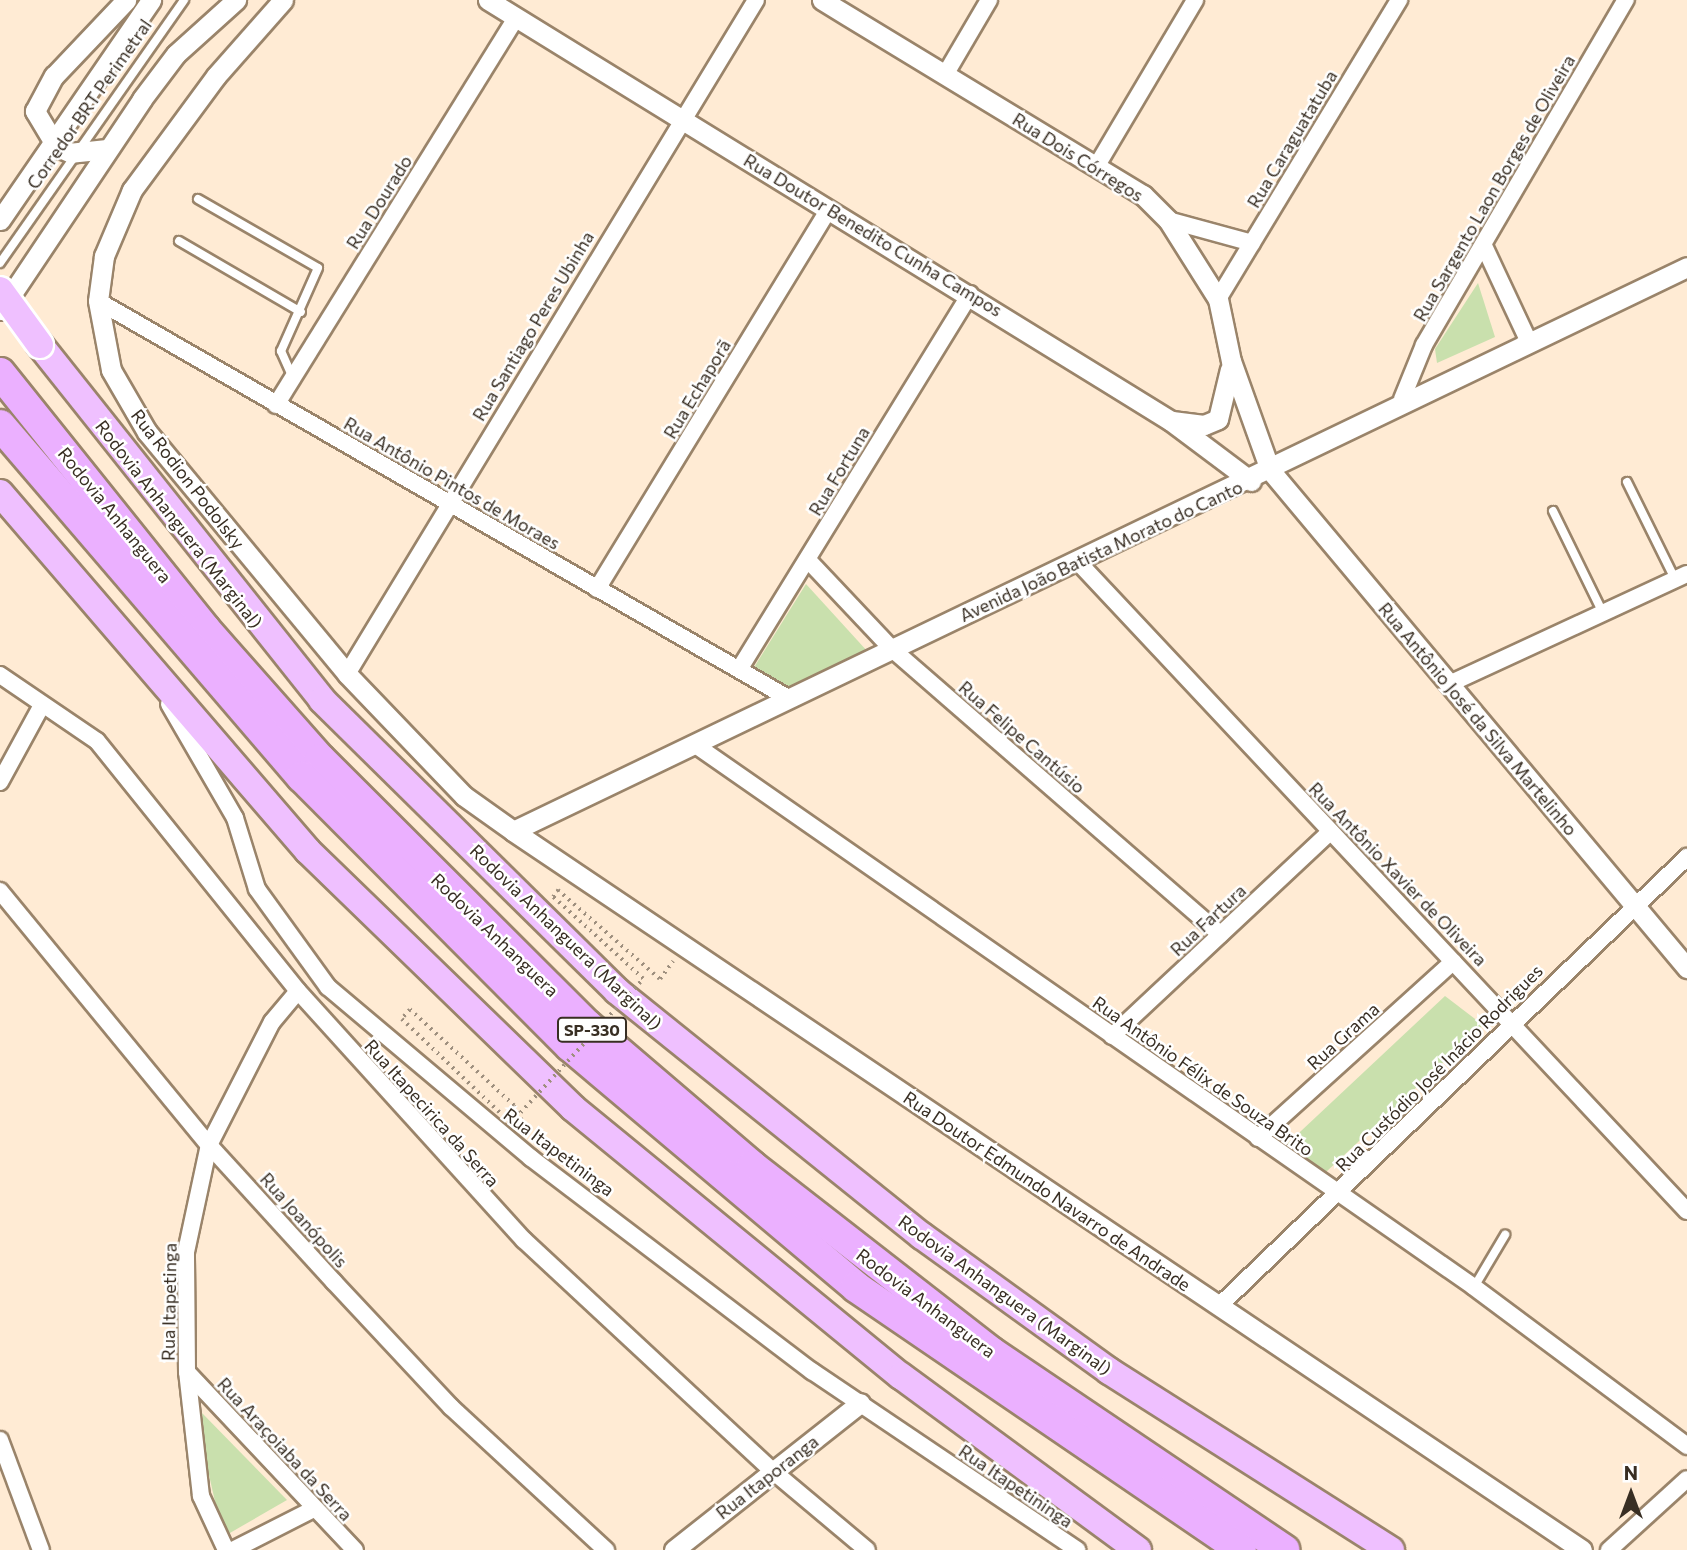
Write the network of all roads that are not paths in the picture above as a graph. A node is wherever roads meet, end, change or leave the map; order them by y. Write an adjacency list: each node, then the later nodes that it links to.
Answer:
1 (125, 0): 16 (street)
2 (151, 0): 16 (street)
3 (184, 0): 18 (lane, Corredor BRT Perimetral)
4 (236, 0): 17 (street)
5 (283, 0): 32 (street, Rua Rodion Podolsky)
6 (488, 0): 13 (street, Rua Doutor Benedito Cunha Campos)
7 (756, 0): 15 (street, Rua Santiago Peres Ubinha)
8 (822, 0): 14 (street, Rua Dois Córregos)
9 (989, 0): 14 (street)
10 (1195, 0): 19 (street)
11 (1399, 0): 25 (street, Rua Caraguatatuba)
12 (1626, 0): 26 (street, Rua Sargento Laon Borges de Oliveira)
13 (516, 18): 15 (street, Rua Doutor Benedito Cunha Campos); 39 (street, Rua Dourado)
14 (945, 75): 19 (street, Rua Dois Córregos)
15 (681, 118): 21 (street, Rua Doutor Benedito Cunha Campos); 51 (street, Rua Santiago Peres Ubinha)
16 (51, 141): 18 (street); 22 (street)
17 (107, 149): 18 (street); 33 (street)
18 (71, 153): 27 (lane, Corredor BRT Perimetral)
19 (1096, 167): 23 (street, Rua Dois Córregos)
20 (198, 199): 34 (lane)
21 (830, 209): 30 (street, Rua Doutor Benedito Cunha Campos); 56 (street, Rua Echaporã)
22 (0, 220)
23 (1168, 220): 25 (street); 31 (street, Rua Dois Córregos)
24 (179, 241): 34 (lane)
25 (1252, 243): 31 (street, Rua Caraguatatuba)
26 (1484, 246): 35 (street); 40 (street, Rua Sargento Laon Borges de Oliveira)
27 (0, 263)
28 (1687, 267): 35 (street, Avenida João Batista Morato do Canto)
29 (0, 290): 106 (highway, Rodovia Anhanguera (Marginal), bridge)
30 (970, 294): 43 (street, Rua Doutor Benedito Cunha Campos); 53 (street, Rua Fortuna)
31 (1218, 299): 37 (street, Rua Dois Córregos)
32 (98, 301): 41 (street, Rua Antônio Pintos de Moraes); 61 (street, Rua Rodion Podolsky)
33 (0, 311)
34 (301, 312): 39 (lane)
35 (1529, 342): 40 (street, Avenida João Batista Morato do Canto)
36 (0, 349): 38 (highway, Rodovia Anhanguera)
37 (1231, 361): 42 (street); 45 (street, Rua Dois Córregos)
38 (10, 378): 105 (highway, Rodovia Anhanguera / SP-330)
39 (293, 378): 41 (street, Rua Dourado)
40 (1402, 399): 47 (street, Avenida João Batista Morato do Canto)
41 (276, 405): 51 (street, Rua Antônio Pintos de Moraes)
42 (1218, 419): 43 (street); 45 (street); 46 (street)
43 (1171, 421): 46 (street, Rua Doutor Benedito Cunha Campos)
44 (0, 425): 86 (highway, Rodovia Anhanguera / SP-330)
45 (1255, 429): 47 (street, Rua Dois Córregos)
46 (1214, 453): 48 (street, Rua Doutor Benedito Cunha Campos)
47 (1270, 470): 48 (street, Avenida João Batista Morato do Canto); 63 (street, Rua Antônio José da Silva Martelinho)
48 (1251, 481): 54 (street, Avenida João Batista Morato do Canto)
49 (1627, 482): 55 (lane)
50 (0, 493): 59 (highway)
51 (449, 503): 56 (street, Rua Antônio Pintos de Moraes); 61 (street, Rua Santiago Peres Ubinha)
52 (1553, 511): 57 (lane)
53 (808, 560): 58 (street, Rua Felipe Cantúsio); 60 (street, Rua Fortuna)
54 (1080, 564): 58 (street, Avenida João Batista Morato do Canto); 69 (street, Rua Antônio Xavier de Oliveira)
55 (1683, 582): 57 (street)
56 (597, 589): 60 (street, Rua Antônio Pintos de Moraes)
57 (1603, 613): 63 (street)
58 (892, 649): 64 (street, Avenida João Batista Morato do Canto); 73 (street, Rua Felipe Cantúsio)
59 (148, 668): 88 (street, Rua Itapetininga); 102 (highway)
60 (740, 668): 64 (street, Rua Antônio Pintos de Moraes)
61 (346, 674): 68 (street, Rua Rodion Podolsky)
62 (0, 675): 65 (street, Rua Itapecirica da Serra)
63 (1449, 684): 72 (street, Rua Antônio José da Silva Martelinho)
64 (788, 698): 66 (street, Avenida João Batista Morato do Canto)
65 (42, 705): 67 (street); 76 (street, Rua Itapecirica da Serra)
66 (694, 744): 68 (street, Avenida João Batista Morato do Canto); 78 (street, Rua Antônio Félix de Souza Brito)
67 (0, 782)
68 (513, 831): 85 (street, Rua Doutor Edmundo Navarro de Andrade)
69 (1330, 832): 73 (street, Rua Fartura); 74 (street, Rua Antônio Xavier de Oliveira)
70 (1687, 857): 72 (street, Rua Custódio José Inácio Rodrigues)
71 (0, 891): 80 (street, Rua Joanópolis)
72 (1634, 906): 75 (street, Rua Antônio José da Silva Martelinho); 77 (street, Rua Custódio José Inácio Rodrigues)
73 (1220, 934): 78 (street, Rua Fartura)
74 (1453, 962): 77 (street, Rua Antônio Xavier de Oliveira); 79 (street, Rua Grama)
75 (1687, 968)
76 (298, 991): 80 (street, Rua Itapetinga); 91 (street, Rua Itapecirica da Serra)
77 (1514, 1020): 81 (street, Rua Custódio José Inácio Rodrigues); 82 (street, Rua Antônio Xavier de Oliveira)
78 (1112, 1036): 79 (street, Rua Antônio Félix de Souza Brito)
79 (1258, 1138): 81 (street, Rua Antônio Félix de Souza Brito)
80 (209, 1145): 87 (street, Rua Itapetinga); 98 (street, Rua Joanópolis)
81 (1340, 1194): 84 (street, Rua Antônio Félix de Souza Brito); 85 (street, Rua Custódio José Inácio Rodrigues)
82 (1687, 1211)
83 (1505, 1235): 84 (lane)
84 (1474, 1287): 90 (street, Rua Antônio Félix de Souza Brito)
85 (1219, 1306): 107 (street, Rua Doutor Edmundo Navarro de Andrade)
86 (952, 1356): 103 (highway); 104 (highway, Rodovia Anhanguera / SP-330)
87 (187, 1372): 93 (street, Rua Araçoiaba da Serra); 95 (street, Rua Itapetinga)
88 (860, 1403): 91 (street, Rua Itaporanga); 101 (street, Rua Itapetininga)
89 (0, 1440): 94 (street)
90 (1687, 1446)
91 (774, 1472): 99 (street, Rua Itaporanga); 100 (street, Rua Itapecirica da Serra)
92 (1687, 1479): 108 (street)
93 (312, 1510): 96 (street); 97 (street, Rua Araçoiaba da Serra)
94 (41, 1550)
95 (226, 1550)
96 (233, 1550)
97 (355, 1550)
98 (606, 1550)
99 (674, 1550)
100 (867, 1550)
101 (1077, 1550)
102 (1138, 1550)
103 (1211, 1550)
104 (1241, 1550)
105 (1284, 1550)
106 (1391, 1550)
107 (1582, 1550)
108 (1609, 1550)

